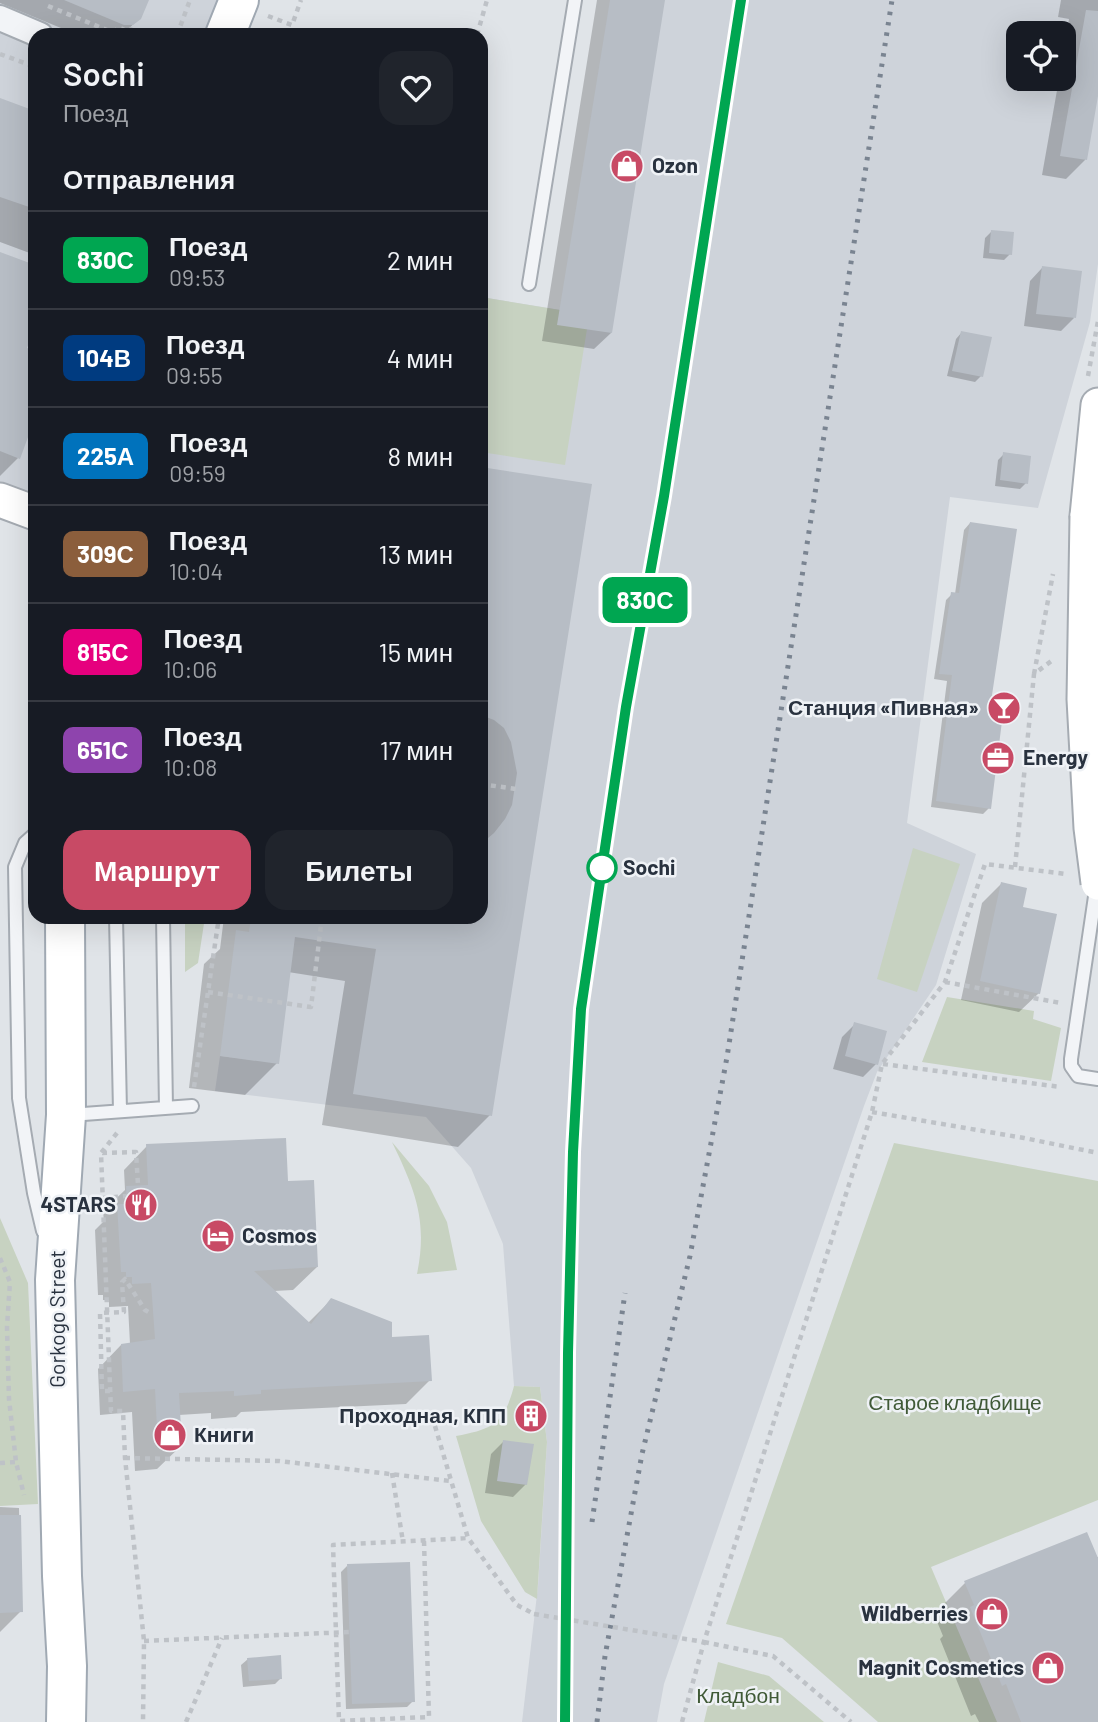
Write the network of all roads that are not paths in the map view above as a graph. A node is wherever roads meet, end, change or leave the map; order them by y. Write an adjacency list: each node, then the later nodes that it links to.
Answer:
1 (575, 0): 6 (lane)
2 (253, 8): 4 (main road)
3 (0, 18): 5 (street)
4 (232, 28)
5 (28, 30)
6 (529, 284)
7 (1098, 405): 12 (main road, bridge)
8 (0, 500): 9 (main road)
9 (28, 510)
10 (28, 840): 21 (lane)
11 (1098, 849): 12 (lane)
12 (1093, 878): 16 (lane)
13 (65, 924): 20 (main road, Gorkogo Street)
14 (116, 924): 19 (lane)
15 (163, 924): 18 (lane)
16 (1098, 1079)
17 (192, 1106): 18 (lane)
18 (166, 1108): 19 (lane)
19 (120, 1111): 20 (lane)
20 (66, 1115): 21 (main road, Gorkogo Street)
21 (55, 1280): 22 (main road, Gorkogo Street)
22 (66, 1722)

